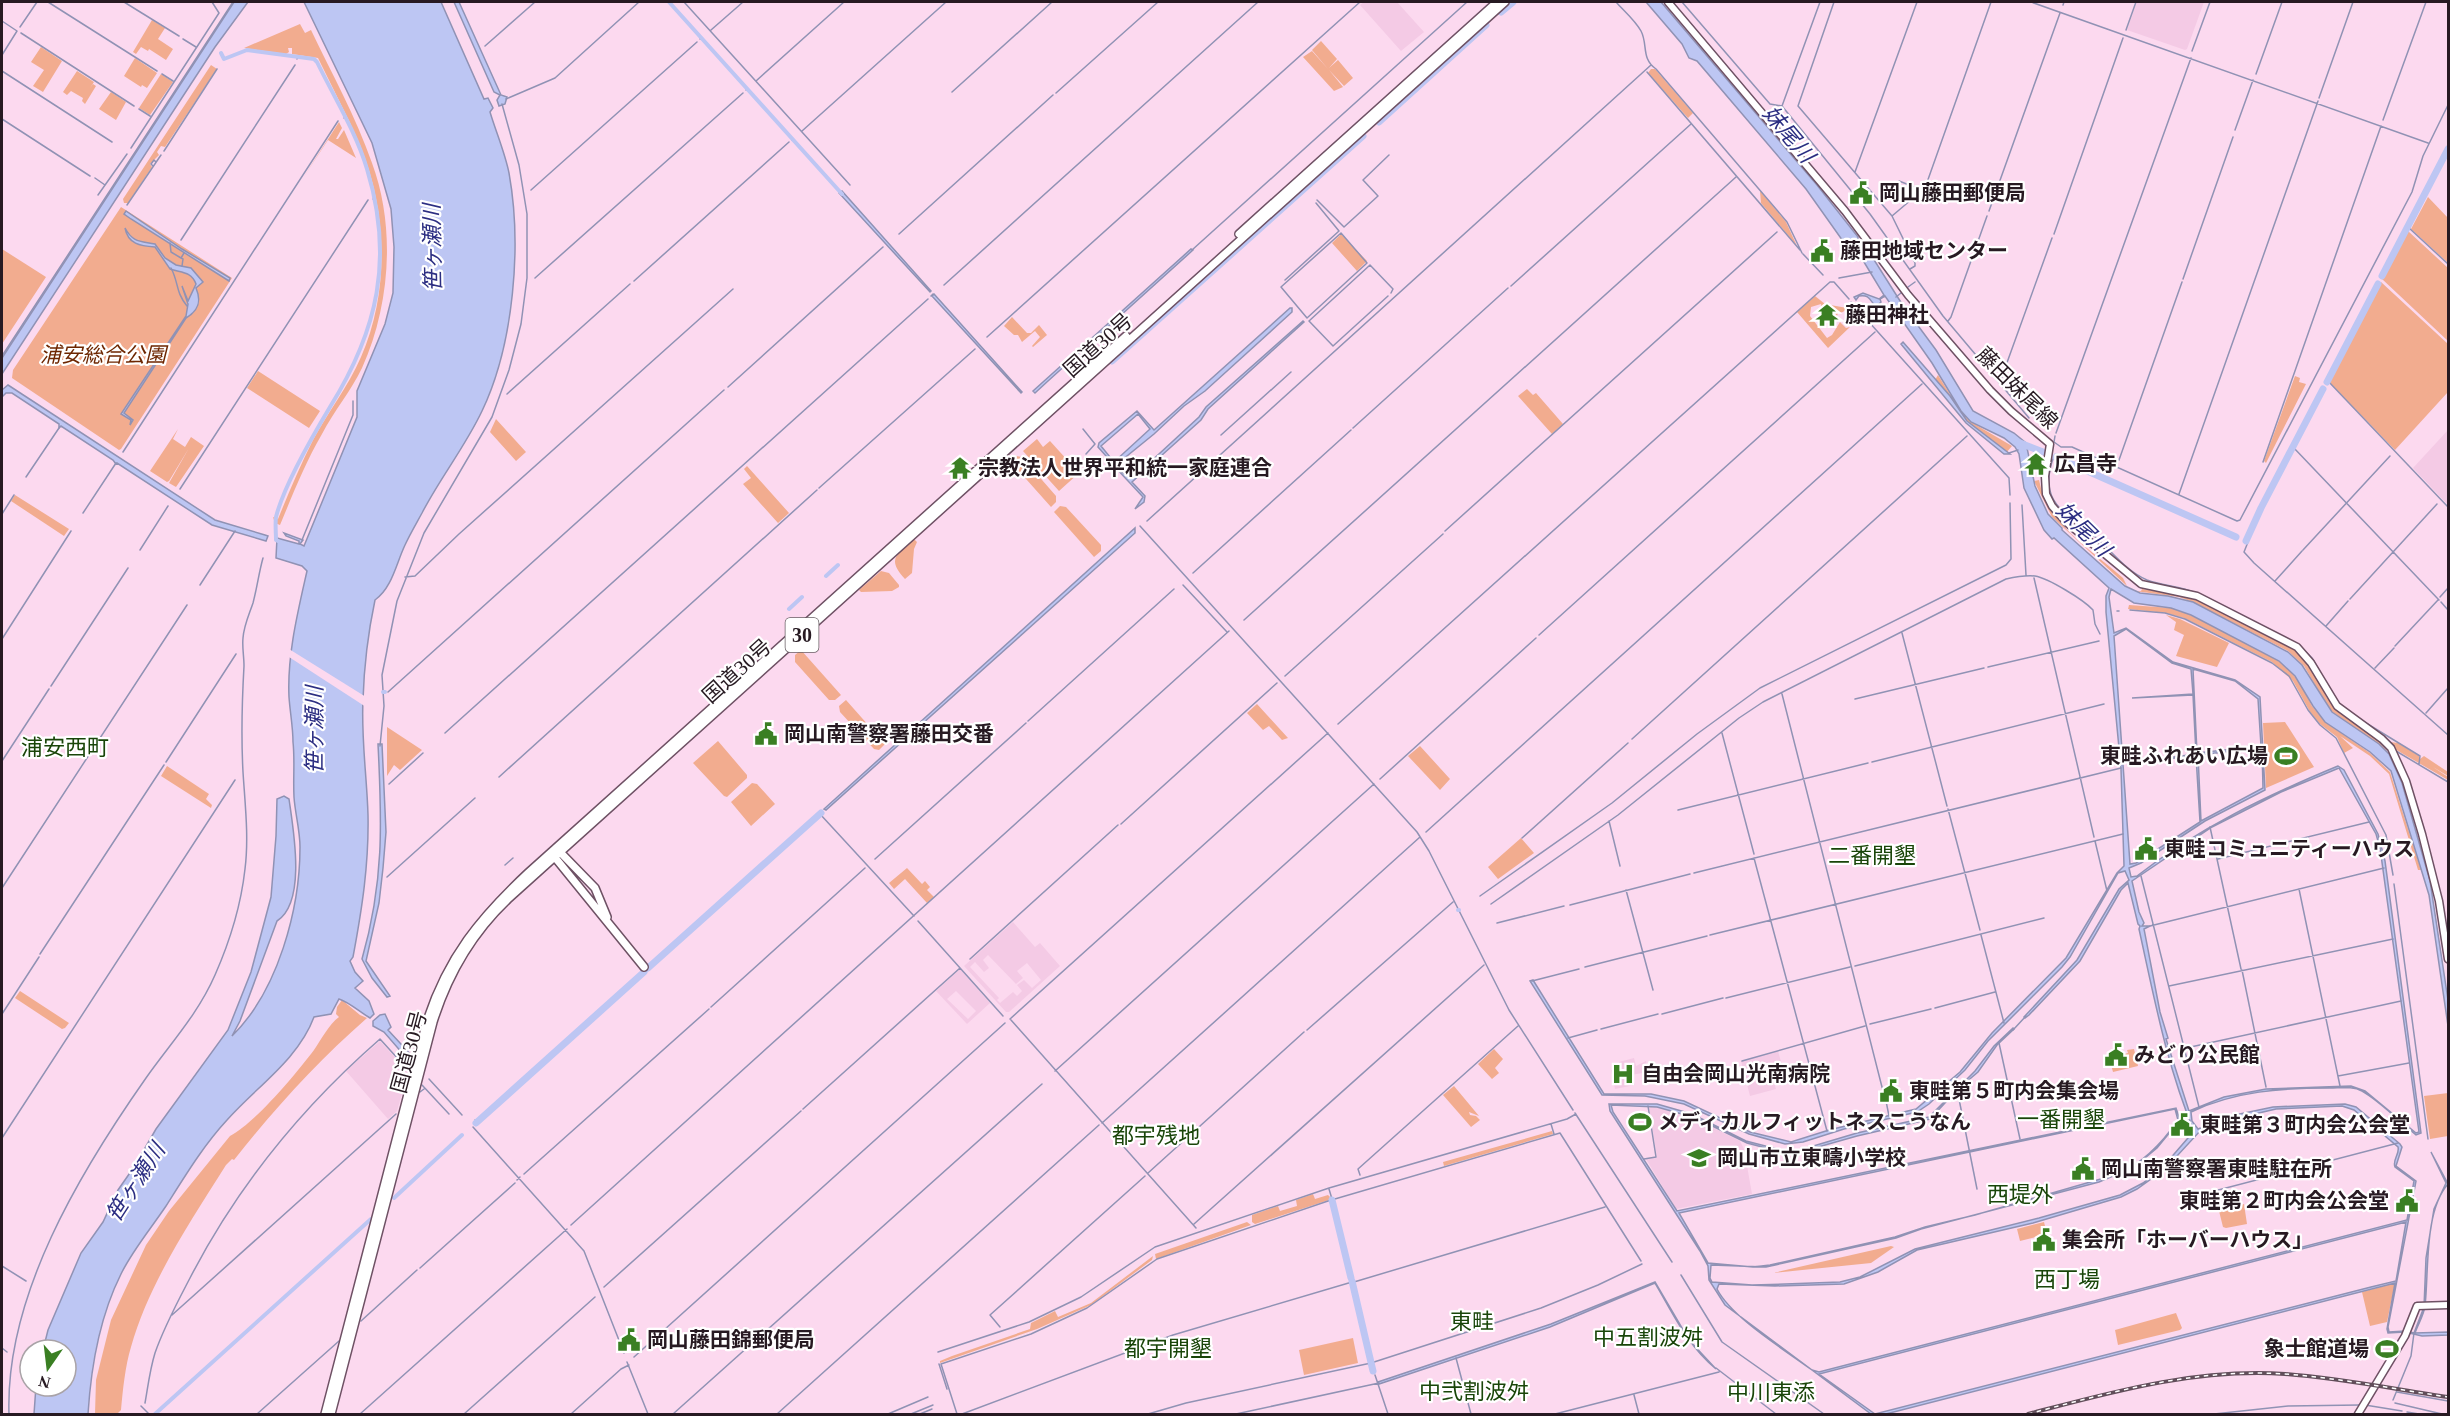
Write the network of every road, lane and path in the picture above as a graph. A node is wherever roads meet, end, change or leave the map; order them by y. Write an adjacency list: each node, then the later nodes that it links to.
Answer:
1 (1497, 2): 4 (highway, 国道30号 / 30)
2 (1505, 2): 4 (highway, 国道30号 / 30)
3 (1668, 2): 6 (main road, 藤田妹尾線)
4 (555, 853): 5 (highway); 5 (highway); 9 (highway, 国道30号 / 30); 10 (highway, 国道30号 / 30)
5 (614, 929): 7 (highway)
6 (2448, 959)
7 (644, 967)
8 (2448, 1305): 11 (main road)
9 (325, 1414)
10 (331, 1414)
11 (2358, 1414)

